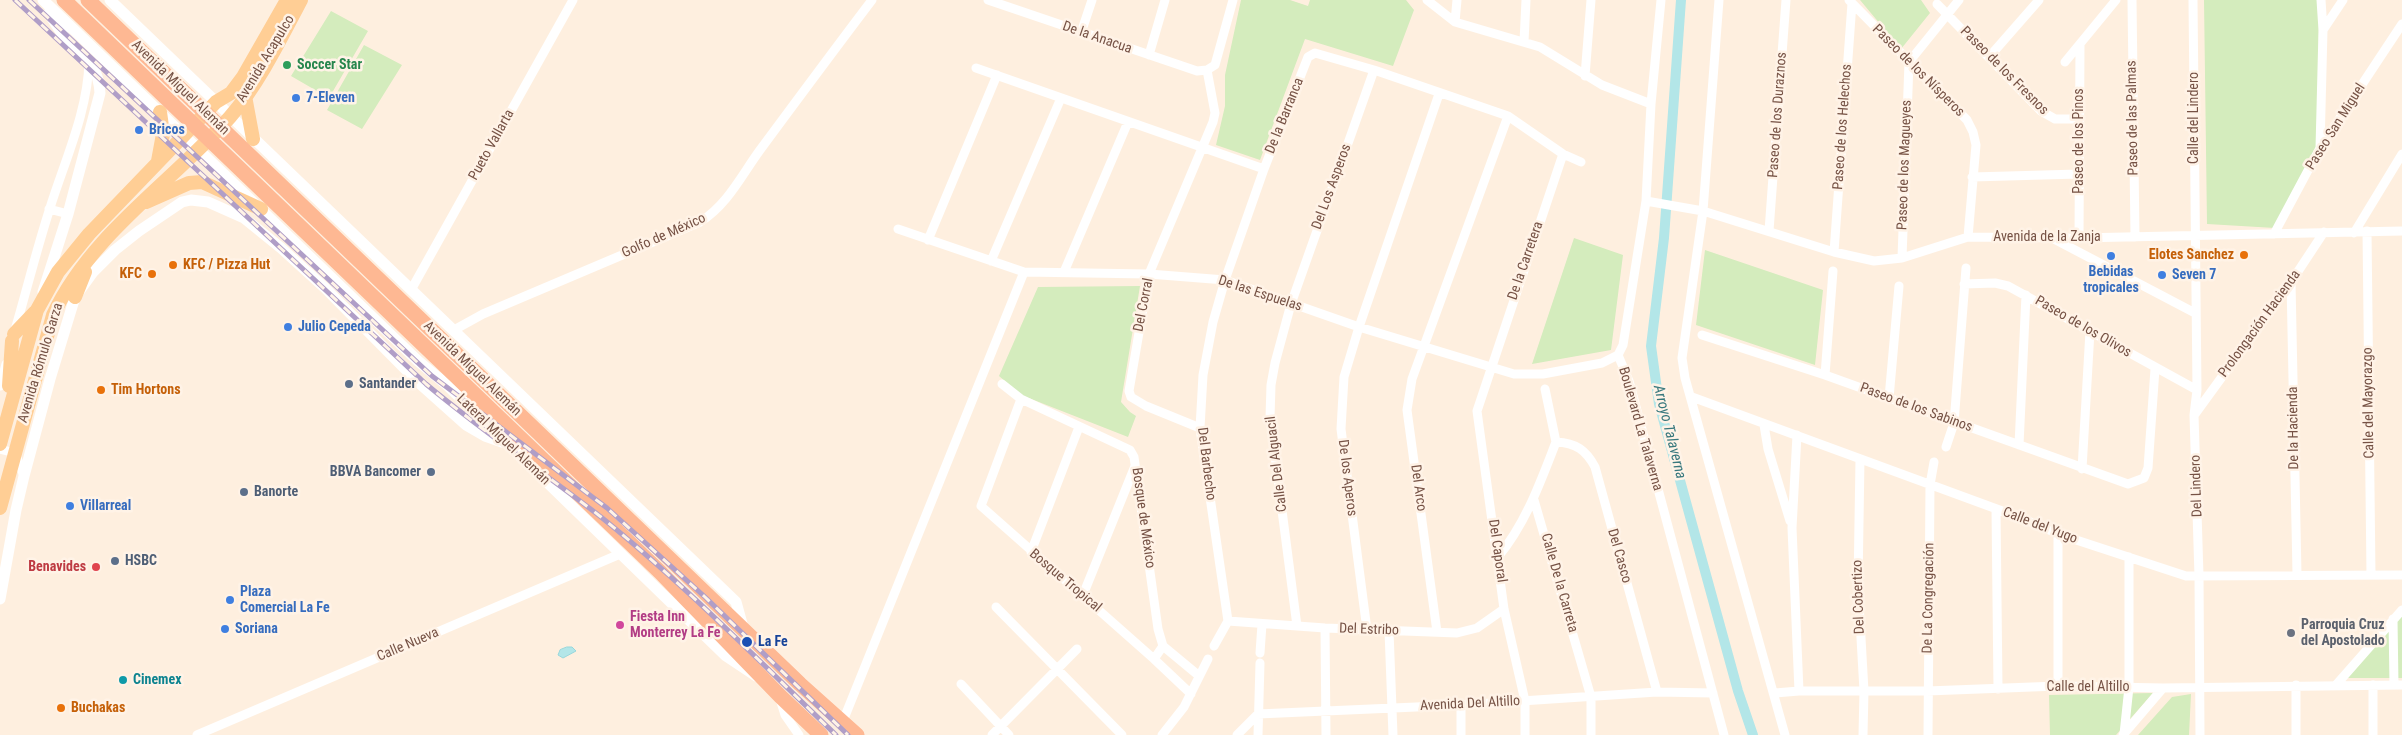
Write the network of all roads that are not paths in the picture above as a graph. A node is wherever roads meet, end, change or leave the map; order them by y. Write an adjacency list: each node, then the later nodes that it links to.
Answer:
1 (42, 0): 41 (street); 55 (street, Lateral Miguel Alemán)
2 (64, 0): 188 (highway, Avenida Miguel Alemán)
3 (88, 0): 175 (highway, Avenida Miguel Alemán)
4 (110, 0): 31 (street)
5 (126, 0): 31 (street)
6 (287, 0): 53 (main road, Avenida Acapulco)
7 (301, 0): 51 (main road, Avenida Acapulco)
8 (573, 0): 108 (street, Pueto Vallarta)
9 (872, 0): 115 (street, Golfo de México)
10 (988, 0): 30 (street, De la Anacua)
11 (1092, 0): 36 (street)
12 (1165, 0): 39 (street)
13 (1233, 0): 46 (street)
14 (1427, 0): 33 (street)
15 (1457, 0): 33 (street)
16 (1526, 0): 37 (street)
17 (1591, 0): 49 (street)
18 (1661, 0): 54 (street, Boulevard La Talaverna)
19 (1719, 0): 78 (street)
20 (1786, 0): 81 (street, Paseo de los Duraznos)
21 (1959, 0): 32 (street)
22 (2039, 0): 40 (street)
23 (2116, 0): 38 (street)
24 (2132, 0): 89 (street, Paseo de las Palmas)
25 (2193, 0): 87 (street, Calle del Lindero)
26 (2321, 0): 35 (street)
27 (2343, 0): 35 (street)
28 (1850, 1): 42 (street, Paseo de los Nísperos); 93 (street, Paseo de los Helechos)
29 (1937, 4): 32 (street, Paseo de los Fresnos)
30 (1016, 5): 36 (street, De la Anacua)
31 (122, 12): 45 (street)
32 (1947, 14): 40 (street, Paseo de los Fresnos); 42 (street)
33 (1454, 22): 37 (street)
34 (2402, 24): 63 (street, Paseo San Miguel)
35 (2323, 30): 63 (street)
36 (1081, 33): 39 (street, De la Anacua)
37 (1524, 42): 49 (street)
38 (2080, 44): 43 (street); 58 (street, Paseo de los Pinos)
39 (1148, 56): 46 (street, De la Anacua)
40 (1990, 56): 58 (street, Paseo de los Fresnos)
41 (89, 61): 76 (street); 79 (street)
42 (1909, 62): 72 (street, Paseo de los Nísperos); 95 (street, Paseo de los Magueyes)
43 (2065, 62)
44 (976, 68): 48 (street, De la Barranca)
45 (181, 70): 53 (street); 55 (street)
46 (1208, 70): 62 (street, Del Corral)
47 (1374, 70): 50 (street, De la Barranca); 70 (street, De la Barranca); 111 (street, Del Los Asperos)
48 (997, 75): 52 (street, De la Barranca); 92 (street)
49 (1585, 76): 54 (street)
50 (1439, 94): 56 (street, De la Barranca); 114 (street)
51 (245, 96): 57 (main road, Avenida Acapulco); 61 (main road)
52 (1061, 98): 59 (street, De la Barranca); 96 (street)
53 (216, 102): 57 (street); 60 (main road, Avenida Rómulo Garza)
54 (1651, 104): 74 (street, Boulevard La Talaverna)
55 (155, 108): 60 (street, Lateral Miguel Alemán); 68 (main road)
56 (1508, 116): 65 (street, De la Barranca); 119 (street)
57 (229, 117): 61 (street); 64 (main road, Avenida Acapulco)
58 (2079, 119): 71 (street, Paseo de los Pinos)
59 (1128, 122): 62 (street, De la Barranca); 100 (street)
60 (183, 136): 64 (street, Lateral Miguel Alemán); 68 (main road, Avenida Rómulo Garza)
61 (253, 139): 67 (street)
62 (1202, 147): 70 (street, De la Barranca); 101 (street, Del Corral)
63 (2320, 148): 86 (street, Paseo San Miguel)
64 (198, 150): 73 (street, Lateral Miguel Alemán); 75 (main road, Avenida Rómulo Garza)
65 (1562, 154): 69 (street, De la Barranca); 121 (street, De la Carretera)
66 (2402, 154): 85 (street)
67 (271, 155): 73 (street); 108 (street)
68 (157, 162): 112 (main road, Avenida Rómulo Garza)
69 (1580, 162)
70 (1264, 169): 103 (street, Del Barbecho)
71 (2079, 174): 72 (street); 91 (street, Paseo de los Pinos)
72 (1972, 177): 88 (street, Paseo de los Nísperos)
73 (244, 194): 77 (street, Lateral Miguel Alemán)
74 (1651, 202): 78 (street, Avenida de la Zanja); 120 (street, Boulevard La Talaverna)
75 (140, 204): 77 (main road); 94 (main road, Avenida Rómulo Garza)
76 (49, 209): 79 (street); 118 (street)
77 (261, 209): 102 (street, Lateral Miguel Alemán)
78 (1703, 211): 81 (street, Avenida de la Zanja); 128 (street)
79 (68, 214): 112 (street)
80 (898, 230): 92 (street, De las Espuelas)
81 (1769, 230): 93 (street, Avenida de la Zanja)
82 (2402, 231): 84 (street, Avenida de la Zanja)
83 (2324, 232): 85 (street, Avenida de la Zanja); 86 (street, Avenida de la Zanja); 104 (street, Prolongación Hacienda)
84 (2368, 232): 85 (street, Avenida de la Zanja); 164 (street, Calle del Mayorazgo)
85 (2354, 233)
86 (2274, 234): 87 (street, Avenida de la Zanja)
87 (2195, 236): 89 (street, Avenida de la Zanja); 113 (street, Del Lindero)
88 (1968, 237): 90 (street, Avenida de la Zanja); 95 (street, Avenida de la Zanja)
89 (2135, 237): 91 (street, Avenida de la Zanja)
90 (2051, 238): 91 (street, Avenida de la Zanja); 113 (street)
91 (2079, 238)
92 (928, 240): 96 (street, De las Espuelas)
93 (1834, 252): 95 (street, Avenida de la Zanja)
94 (94, 253): 110 (main road); 144 (main road, Avenida Rómulo Garza)
95 (1902, 258)
96 (991, 262): 99 (street, De las Espuelas)
97 (1966, 268): 105 (street)
98 (1833, 271): 123 (street)
99 (1024, 272): 100 (street, De las Espuelas); 213 (street)
100 (1064, 272): 101 (street, De las Espuelas)
101 (1149, 274): 103 (street, De las Espuelas); 136 (street, Del Corral)
102 (333, 279): 107 (street); 140 (street, Lateral Miguel Alemán)
103 (1225, 280): 111 (street, De las Espuelas); 136 (street, Del Barbecho)
104 (2291, 282): 131 (street, Prolongación Hacienda); 161 (street, De la Hacienda)
105 (1964, 284): 109 (street, Paseo de los Olivos); 133 (street)
106 (1899, 286): 129 (street)
107 (324, 288): 110 (street); 140 (street)
108 (411, 290): 115 (street)
109 (2026, 295): 116 (street, Paseo de los Olivos); 142 (street)
110 (75, 297): 141 (street)
111 (1291, 304): 114 (street, De las Espuelas); 173 (street, Calle Del Alguacil)
112 (37, 310): 118 (main road); 132 (main road, Avenida Rómulo Garza)
113 (2196, 313): 127 (street, Del Lindero)
114 (1359, 326): 119 (street, De las Espuelas); 176 (street, De los Aperos)
115 (454, 330): 175 (street)
116 (2090, 331): 122 (street, Paseo de los Olivos); 149 (street)
117 (1702, 335): 123 (street, Paseo de los Sabinos)
118 (13, 338): 125 (street); 132 (main road)
119 (1424, 346): 121 (street, De las Espuelas); 178 (street, Del Arco)
120 (1618, 355): 121 (street, De las Espuelas); 202 (street, Boulevard La Talaverna)
121 (1490, 368): 159 (street, Del Caporal)
122 (2155, 369): 127 (street, Paseo de los Olivos); 149 (street, Paseo de los Sabinos)
123 (1825, 375): 129 (street, Paseo de los Sabinos)
124 (1002, 384): 130 (street, Bosque de México)
125 (0, 386)
126 (1546, 389): 139 (street)
127 (2197, 390): 131 (street, Del Lindero)
128 (1692, 397): 134 (street, Calle del Yugo); 204 (street)
129 (1889, 398): 133 (street, Paseo de los Sabinos)
130 (1021, 399): 135 (street, Bosque de México); 157 (street, Bosque Tropical)
131 (2194, 415): 163 (street, Del Lindero)
132 (7, 417): 138 (main road, Avenida Rómulo Garza)
133 (1954, 423): 142 (street, Paseo de los Sabinos); 143 (street)
134 (1764, 425): 137 (street, Calle del Yugo); 155 (street)
135 (1079, 427): 147 (street, Bosque de México); 157 (street)
136 (1200, 428): 171 (street, Del Barbecho)
137 (1797, 435): 145 (street, Calle del Yugo); 155 (street)
138 (1, 441): 144 (street)
139 (1556, 442): 152 (street); 201 (street, Del Casco)
140 (506, 443): 158 (street, Lateral Miguel Alemán)
141 (33, 444): 144 (street); 150 (street)
142 (2019, 445): 149 (street, Paseo de los Sabinos)
143 (1946, 446)
144 (16, 448): 148 (main road, Avenida Rómulo Garza); 150 (street)
145 (1860, 459): 151 (street, Calle del Yugo); 203 (street, Del Cobertizo)
146 (1934, 462): 151 (street, De La Congregación)
147 (1135, 466): 165 (street); 179 (street, Bosque de México)
148 (5, 468): 153 (main road, Avenida Rómulo Garza)
149 (2082, 469)
150 (24, 476): 166 (street)
151 (1930, 485): 154 (street, Calle del Yugo); 200 (street, De La Congregación)
152 (1534, 500): 159 (street, Calle De la Carreta); 207 (street, Calle De la Carreta)
153 (0, 508)
154 (1996, 509): 156 (street, Calle del Yugo); 198 (street)
155 (1792, 528): 199 (street)
156 (2058, 534): 160 (street, Calle del Yugo); 194 (street)
157 (1031, 552): 165 (street, Bosque Tropical)
158 (620, 554): 188 (street, Lateral Miguel Alemán); 216 (street, Calle Nueva)
159 (1498, 557): 168 (street, Del Caporal)
160 (2129, 557): 163 (street, Calle del Yugo); 196 (street)
161 (2297, 574): 163 (street, Calle del Yugo); 164 (street, Calle del Yugo)
162 (2402, 575): 164 (street, Calle del Yugo)
163 (2199, 576): 195 (street, Del Lindero)
164 (2371, 576)
165 (1083, 595): 183 (street, Bosque Tropical)
166 (0, 599)
167 (996, 607): 186 (street)
168 (1504, 609): 178 (street, Del Estribo); 208 (street, Del Caporal)
169 (2402, 610): 170 (street)
170 (2393, 619): 191 (street); 193 (street)
171 (1228, 621): 172 (street, Del Estribo); 180 (street)
172 (1262, 624): 173 (street, Del Estribo); 182 (street)
173 (1297, 626): 174 (street, Del Estribo)
174 (1326, 628): 176 (street, Del Estribo); 211 (street)
175 (744, 630): 213 (highway, Avenida Miguel Alemán)
176 (1366, 630): 177 (street, Del Estribo)
177 (1389, 631): 178 (street, Del Estribo); 210 (street)
178 (1437, 632)
179 (1163, 646): 183 (street); 187 (street)
180 (1214, 646)
181 (1077, 649): 186 (street)
182 (1260, 653)
183 (1154, 659): 205 (street, Bosque Tropical)
184 (1208, 659): 187 (street)
185 (1260, 663): 212 (street)
186 (1056, 670): 214 (street); 222 (street)
187 (1198, 675): 205 (street)
188 (766, 680): 206 (highway, Avenida Miguel Alemán)
189 (961, 684): 214 (street)
190 (2296, 685): 191 (street, Calle del Altillo); 195 (street, Calle del Altillo); 236 (street)
191 (2336, 685): 192 (street, Calle del Altillo)
192 (2372, 685): 193 (street, Calle del Altillo); 237 (street)
193 (2398, 685)
194 (2058, 686): 196 (street, Calle del Altillo); 198 (street, Calle del Altillo)
195 (2200, 686): 197 (street, Calle del Altillo); 235 (street, Del Lindero)
196 (2129, 688): 197 (street, Calle del Altillo); 215 (street)
197 (2163, 688): 215 (street)
198 (1998, 689): 200 (street, Calle del Altillo)
199 (1799, 691): 203 (street, Calle del Altillo); 204 (street, Calle del Altillo)
200 (1927, 691): 203 (street, Calle del Altillo); 234 (street, De La Congregación)
201 (1657, 692): 202 (street, Avenida Del Altillo); 207 (street, Avenida Del Altillo)
202 (1713, 692): 231 (street, Boulevard La Talaverna)
203 (1864, 692): 233 (street, Del Cobertizo)
204 (1775, 693): 232 (street)
205 (1191, 694): 223 (street)
206 (780, 696): 217 (street); 218 (highway, Avenida Miguel Alemán)
207 (1591, 697): 208 (street, Avenida Del Altillo); 230 (street, Calle De la Carreta)
208 (1525, 701): 209 (street, Avenida Del Altillo); 229 (street, Del Caporal)
209 (1461, 705): 210 (street, Avenida Del Altillo); 228 (street)
210 (1393, 707): 211 (street, Avenida Del Altillo); 227 (street)
211 (1326, 711): 212 (street, Avenida Del Altillo); 226 (street)
212 (1258, 714): 224 (street); 225 (street)
213 (844, 721): 219 (highway, Avenida Miguel Alemán)
214 (1000, 726): 220 (street); 221 (street)
215 (2124, 734)
216 (197, 735)
217 (799, 735)
218 (821, 735)
219 (857, 735)
220 (992, 735)
221 (1009, 735)
222 (1122, 735)
223 (1162, 735)
224 (1237, 735)
225 (1258, 735)
226 (1326, 735)
227 (1393, 735)
228 (1461, 735)
229 (1525, 735)
230 (1591, 735)
231 (1724, 735)
232 (1785, 735)
233 (1863, 735)
234 (1928, 735)
235 (2200, 735)
236 (2296, 735)
237 (2373, 735)

